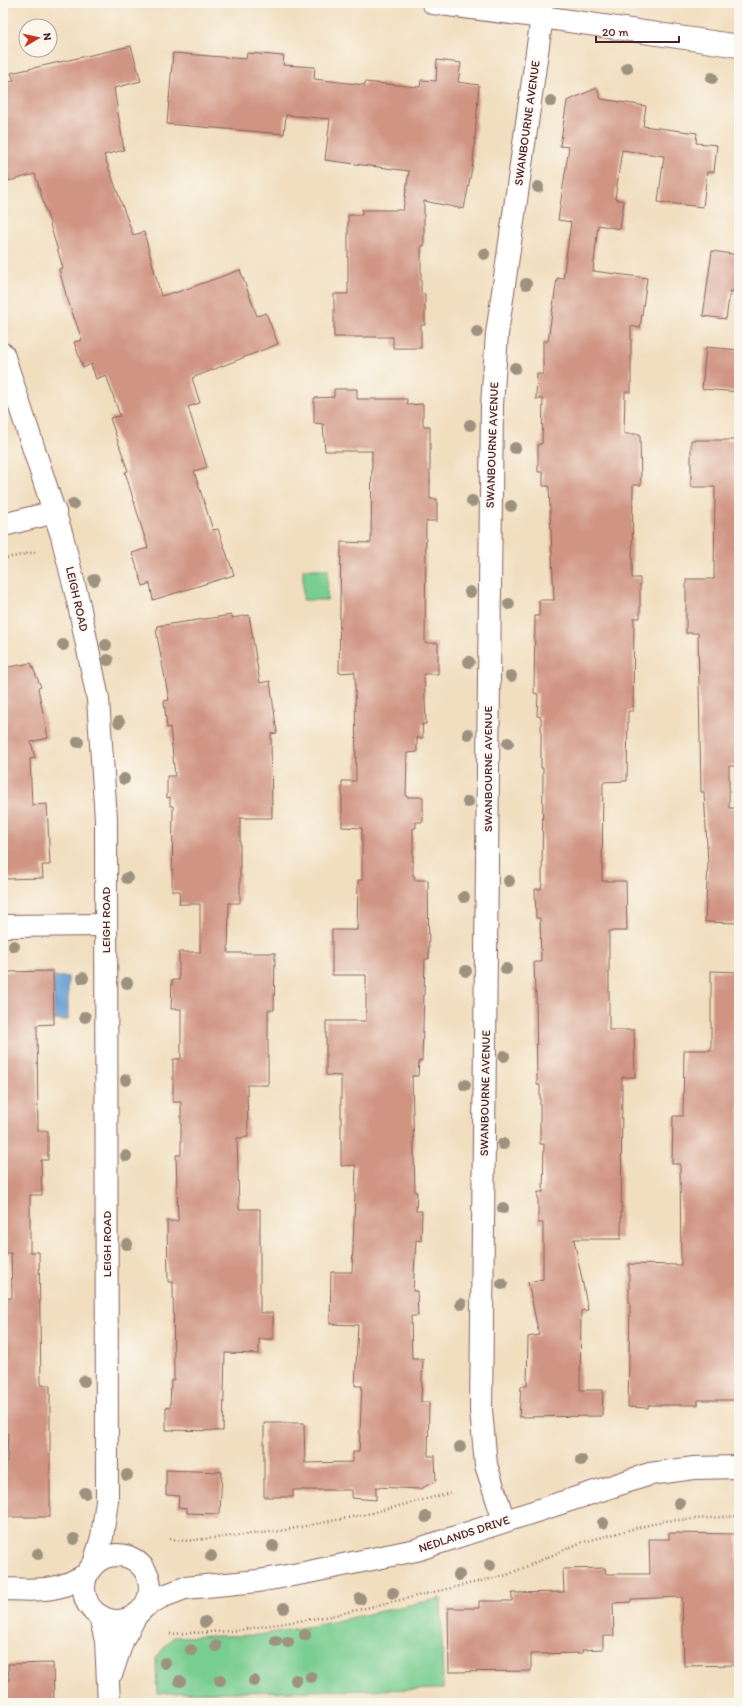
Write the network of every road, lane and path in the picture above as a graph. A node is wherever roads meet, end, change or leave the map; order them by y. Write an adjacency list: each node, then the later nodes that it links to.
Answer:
1 (433, 3): 2 (street)
2 (542, 17): 3 (street); 15 (street, SWANBOURNE AVENUE)
3 (739, 46)
4 (3, 354): 5 (street, LEIGH ROAD)
5 (55, 512): 6 (street); 9 (street, LEIGH ROAD)
6 (3, 525)
7 (35, 552): 8 (path)
8 (3, 559)
9 (106, 925): 10 (street); 13 (street, LEIGH ROAD)
10 (3, 926)
11 (739, 1467): 15 (street, NEDLANDS DRIVE)
12 (450, 1493): 16 (path)
13 (108, 1500): 17 (street, LEIGH ROAD); 18 (street, LEIGH ROAD)
14 (739, 1516): 25 (path)
15 (504, 1522): 20 (street, NEDLANDS DRIVE)
16 (170, 1539)
17 (129, 1557): 18 (street); 19 (street)
18 (90, 1569): 22 (street); 24 (street)
19 (147, 1574): 20 (street); 23 (street)
20 (185, 1588): 23 (street)
21 (3, 1589): 22 (street)
22 (50, 1590): 24 (street)
23 (140, 1611): 24 (street); 26 (street)
24 (96, 1613): 26 (street)
25 (170, 1634)
26 (110, 1678): 27 (street)
27 (109, 1703)

